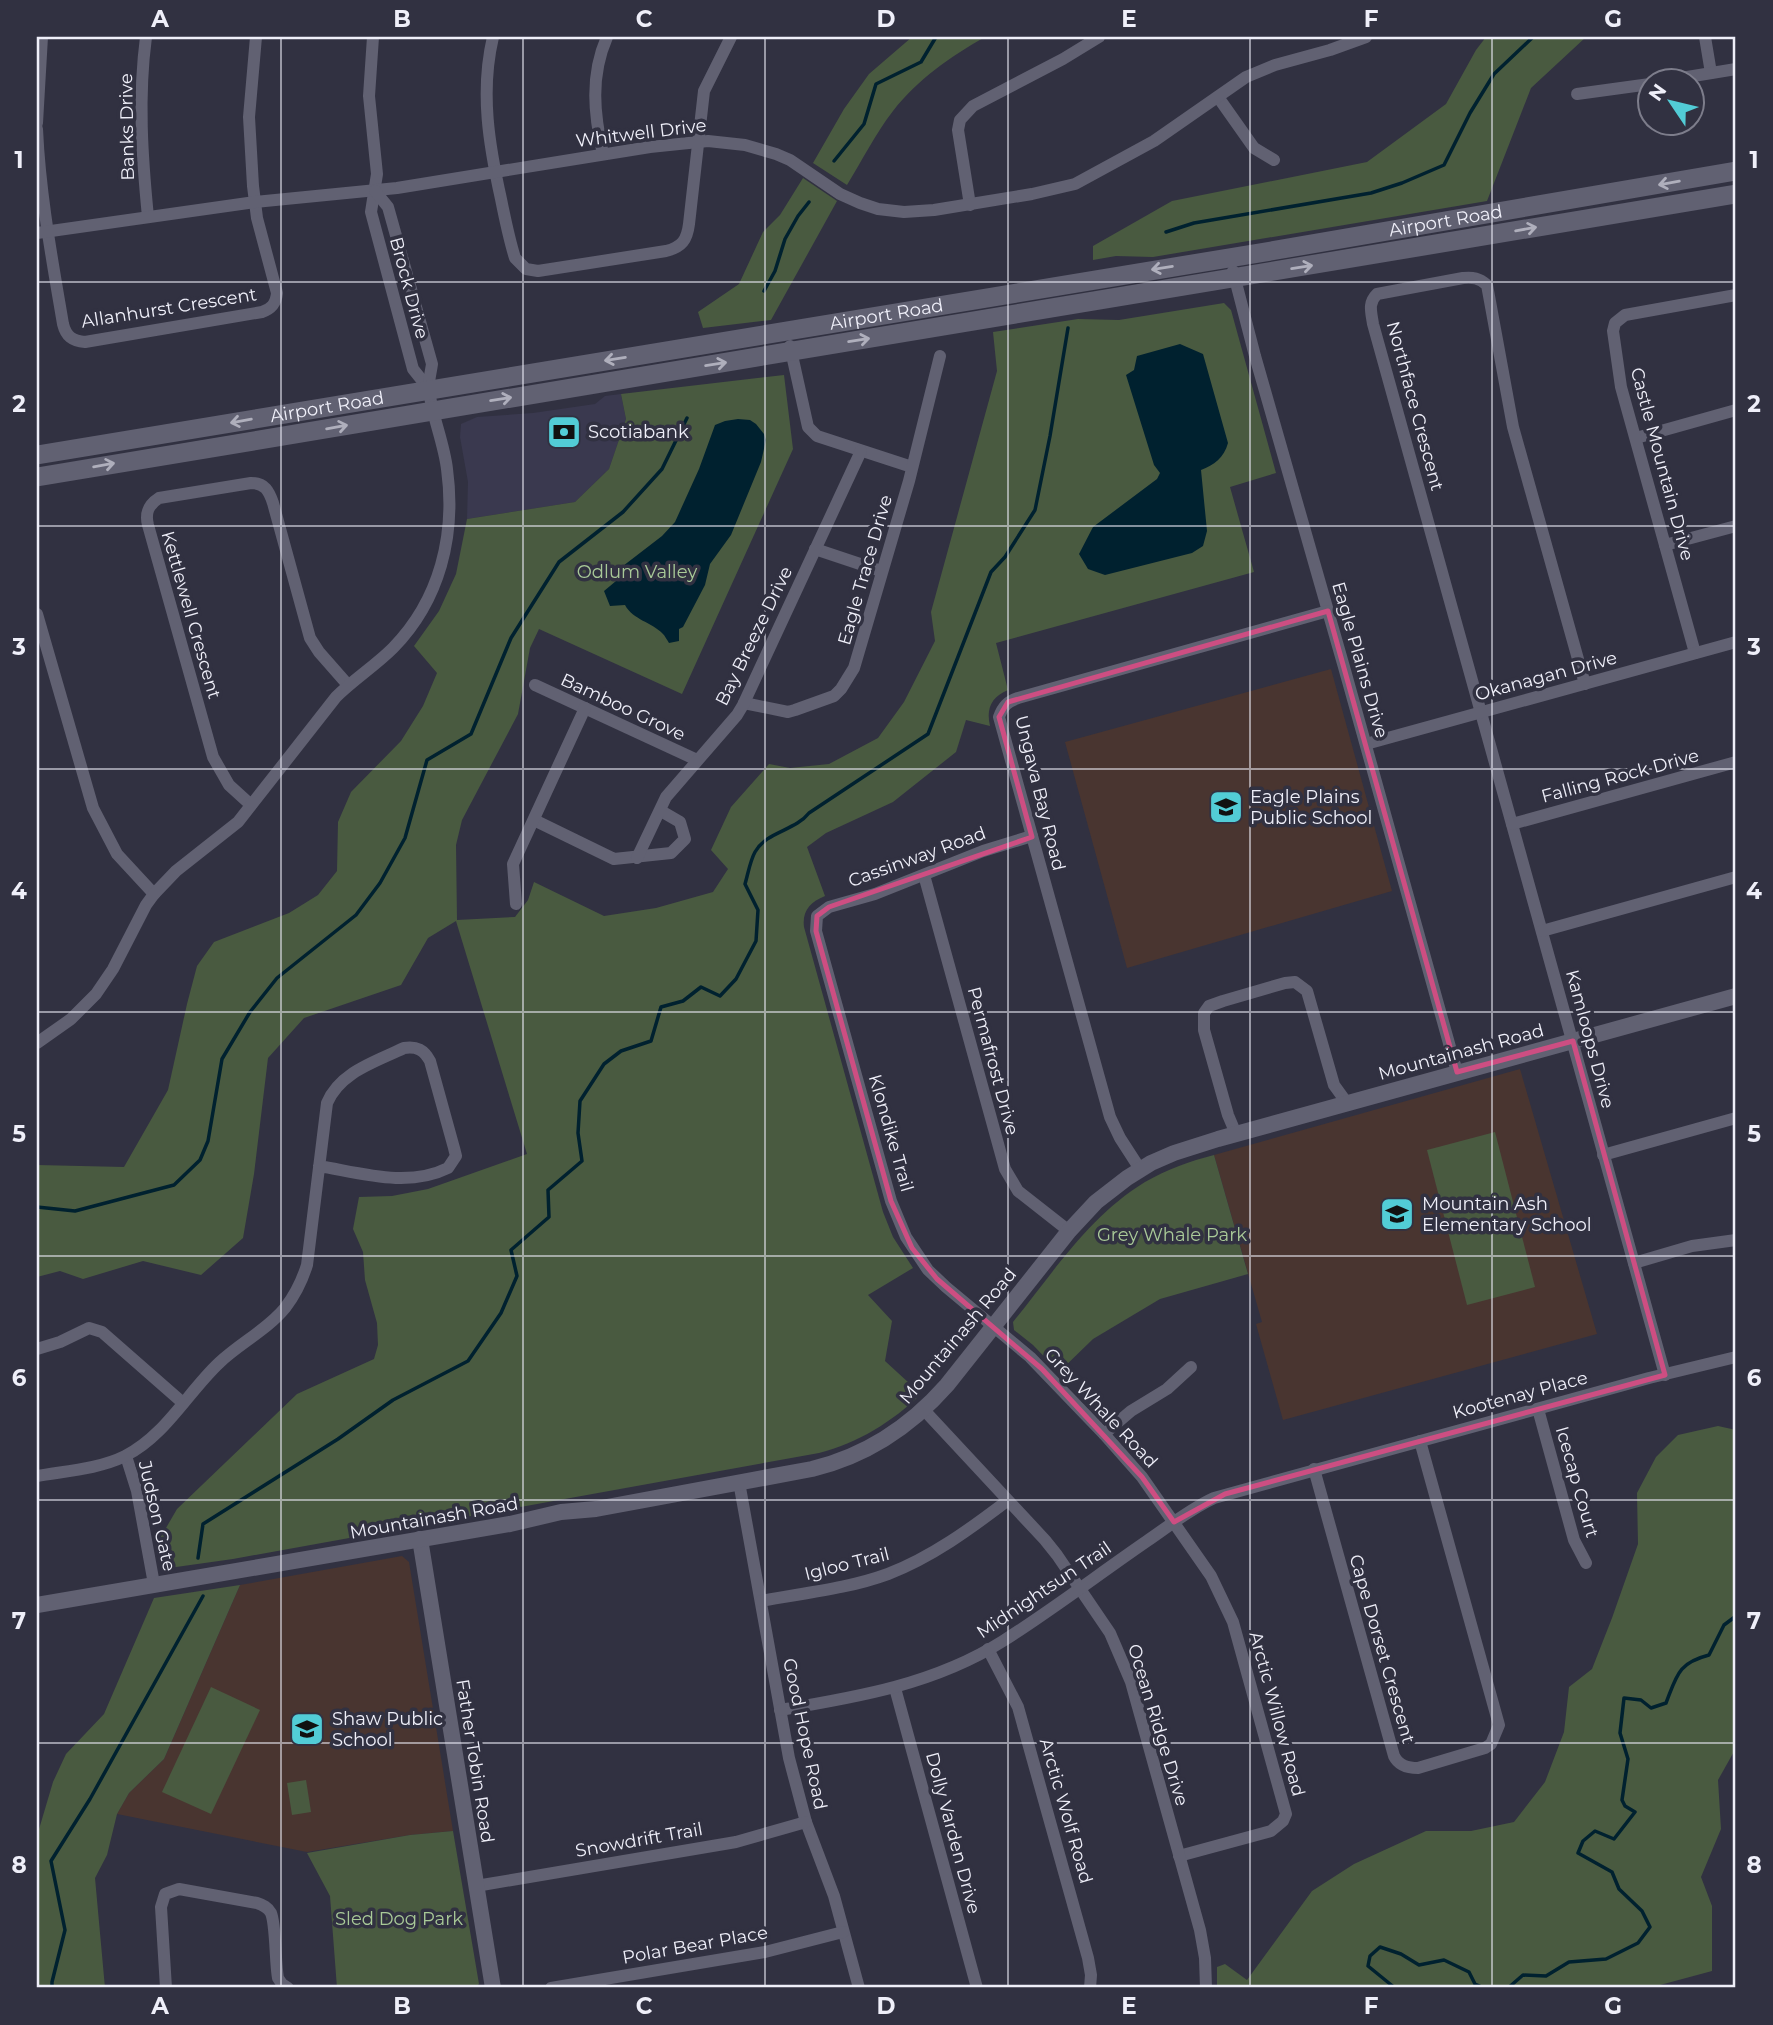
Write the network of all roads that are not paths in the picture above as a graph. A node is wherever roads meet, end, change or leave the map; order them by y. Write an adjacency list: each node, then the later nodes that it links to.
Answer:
1 (42, 37): 17 (street)
2 (146, 37): 28 (street, Banks Drive)
3 (256, 37): 26 (street)
4 (373, 37): 24 (street, Brock Drive)
5 (493, 37): 22 (street)
6 (607, 37): 20 (street)
7 (732, 37): 19 (street)
8 (1099, 37): 27 (street)
9 (1366, 37): 16 (street, Whitwell Drive)
10 (1705, 37): 12 (street)
11 (1736, 69): 12 (street)
12 (1712, 73): 13 (street)
13 (1706, 74)
14 (1636, 85): 15 (street)
15 (1577, 94)
16 (1218, 97): 21 (street); 27 (street, Whitwell Drive)
17 (37, 123)
18 (37, 129): 29 (street)
19 (698, 141): 20 (street, Whitwell Drive); 22 (street); 27 (street, Whitwell Drive)
20 (603, 154): 22 (street, Whitwell Drive)
21 (1274, 160)
22 (495, 172): 24 (street, Whitwell Drive)
23 (1736, 172): 30 (main road, Airport Road, one-way to 30)
24 (374, 191): 26 (street, Whitwell Drive); 36 (street, Brock Drive); 36 (street, Brock Drive)
25 (1736, 194): 31 (main road, Airport Road, one-way to 25)
26 (255, 202): 28 (street, Whitwell Drive); 29 (street, Allanhurst Crescent)
27 (970, 205)
28 (148, 216): 29 (street, Whitwell Drive)
29 (42, 232)
30 (1230, 257): 31 (street, Eagle Plains Drive); 33 (main road, Airport Road, one-way to 33)
31 (1235, 278): 34 (main road, Airport Road, one-way to 31); 48 (street, Eagle Plains Drive)
32 (1736, 295): 39 (street, Castle Mountain Drive)
33 (787, 330): 34 (street); 36 (main road, Airport Road, one-way to 36)
34 (791, 351): 37 (main road, Airport Road, one-way to 34); 40 (street)
35 (940, 356): 42 (street, Eagle Trace Drive)
36 (429, 389): 37 (street, Brock Drive); 41 (main road, Airport Road, one-way to 41)
37 (434, 410): 43 (main road, Airport Road, one-way to 37); 53 (street, Brock Drive)
38 (1736, 410): 39 (street)
39 (1636, 438): 45 (street, Castle Mountain Drive)
40 (861, 451): 42 (street); 46 (street, Bay Breeze Drive)
41 (37, 455)
42 (912, 467): 47 (street, Eagle Trace Drive)
43 (37, 477)
44 (1736, 526): 45 (street)
45 (1665, 545): 51 (street, Castle Mountain Drive)
46 (815, 549): 47 (street); 55 (street, Bay Breeze Drive)
47 (881, 571): 55 (street, Eagle Trace Drive)
48 (1328, 611): 58 (street, Eagle Plains Drive); 65 (street, Ungava Bay Road)
49 (37, 614): 69 (street)
50 (1736, 642): 51 (street, Okanagan Drive)
51 (1695, 653): 52 (street, Okanagan Drive)
52 (1585, 684): 57 (street, Okanagan Drive); 57 (street, Northface Crescent)
53 (348, 685): 61 (street, Brock Drive); 61 (street, Kettlewell Crescent)
54 (535, 685): 56 (street, Bamboo Grove)
55 (744, 703): 59 (street, Bay Breeze Drive)
56 (585, 708): 59 (street, Bamboo Grove); 63 (street)
57 (1482, 712): 58 (street, Okanagan Drive); 64 (street, Kamloops Drive)
58 (1366, 744): 76 (street, Eagle Plains Drive)
59 (697, 760): 62 (street, Bay Breeze Drive)
60 (1736, 762): 64 (street, Falling Rock Drive)
61 (251, 805): 69 (street, Brock Drive)
62 (661, 810): 66 (street, Bay Breeze Drive); 66 (street)
63 (534, 820): 66 (street); 70 (street)
64 (1512, 824): 72 (street, Kamloops Drive)
65 (1032, 836): 67 (street, Cassinway Road); 82 (street, Ungava Bay Road)
66 (637, 858)
67 (924, 874): 71 (street, Cassinway Road); 83 (street, Permafrost Drive)
68 (1736, 877): 72 (street)
69 (154, 894): 75 (street, Brock Drive)
70 (516, 904)
71 (817, 916): 86 (street, Klondike Trail)
72 (1542, 931): 74 (street, Kamloops Drive)
73 (1736, 996): 74 (street, Mountainash Road)
74 (1573, 1041): 76 (street, Mountainash Road); 80 (street, Kamloops Drive)
75 (37, 1043)
76 (1457, 1072): 77 (street, Mountainash Road)
77 (1347, 1103): 79 (street, Mountainash Road); 79 (street)
78 (1736, 1118): 80 (street)
79 (1236, 1134): 82 (street, Mountainash Road)
80 (1604, 1155): 85 (street, Kamloops Drive)
81 (319, 1166): 81 (street); 91 (street)
82 (1140, 1169): 83 (street, Mountainash Road)
83 (1069, 1231): 86 (street, Mountainash Road)
84 (1736, 1240): 85 (street)
85 (1634, 1263): 90 (street, Kamloops Drive)
86 (993, 1326): 93 (street, Mountainash Road); 94 (street, Grey Whale Road)
87 (37, 1349): 91 (street)
88 (1736, 1357): 90 (street, Kootenay Place)
89 (1191, 1367): 94 (street)
90 (1665, 1375): 92 (street, Kootenay Place)
91 (183, 1403): 96 (street)
92 (1538, 1409): 95 (street, Kootenay Place); 103 (street, Icecap Court)
93 (924, 1410): 99 (street, Mountainash Road); 100 (street, Ocean Ridge Drive)
94 (1104, 1434): 101 (street, Grey Whale Road)
95 (1420, 1441): 97 (street, Kootenay Place); 97 (street, Cape Dorset Crescent)
96 (126, 1456): 98 (street); 104 (street, Judson Gate)
97 (1314, 1469): 101 (street, Midnightsun Trail)
98 (37, 1476)
99 (739, 1482): 102 (street, Mountainash Road); 106 (street, Good Hope Road)
100 (1007, 1501): 105 (street, Ocean Ridge Drive); 106 (street, Igloo Trail)
101 (1174, 1522): 105 (street, Midnightsun Trail); 112 (street, Arctic Willow Road)
102 (420, 1539): 104 (street, Mountainash Road); 113 (street, Father Tobin Road)
103 (1586, 1563)
104 (154, 1584): 107 (street, Mountainash Road)
105 (1079, 1588): 108 (street, Midnightsun Trail); 112 (street, Ocean Ridge Drive)
106 (761, 1601): 110 (street, Good Hope Road)
107 (37, 1605)
108 (988, 1649): 109 (street, Midnightsun Trail); 121 (street, Arctic Wolf Road)
109 (895, 1688): 110 (street, Midnightsun Trail); 120 (street, Dolly Varden Drive)
110 (780, 1710): 111 (street, Good Hope Road)
111 (806, 1822): 113 (street, Snowdrift Trail); 114 (street, Good Hope Road)
112 (1179, 1856): 122 (street, Ocean Ridge Drive)
113 (476, 1886): 117 (street, Father Tobin Road)
114 (843, 1931): 118 (street, Polar Bear Place); 119 (street, Good Hope Road)
115 (166, 1988): 116 (street)
116 (288, 1988)
117 (493, 1988)
118 (551, 1988)
119 (859, 1988)
120 (977, 1988)
121 (1090, 1988)
122 (1206, 1988)

